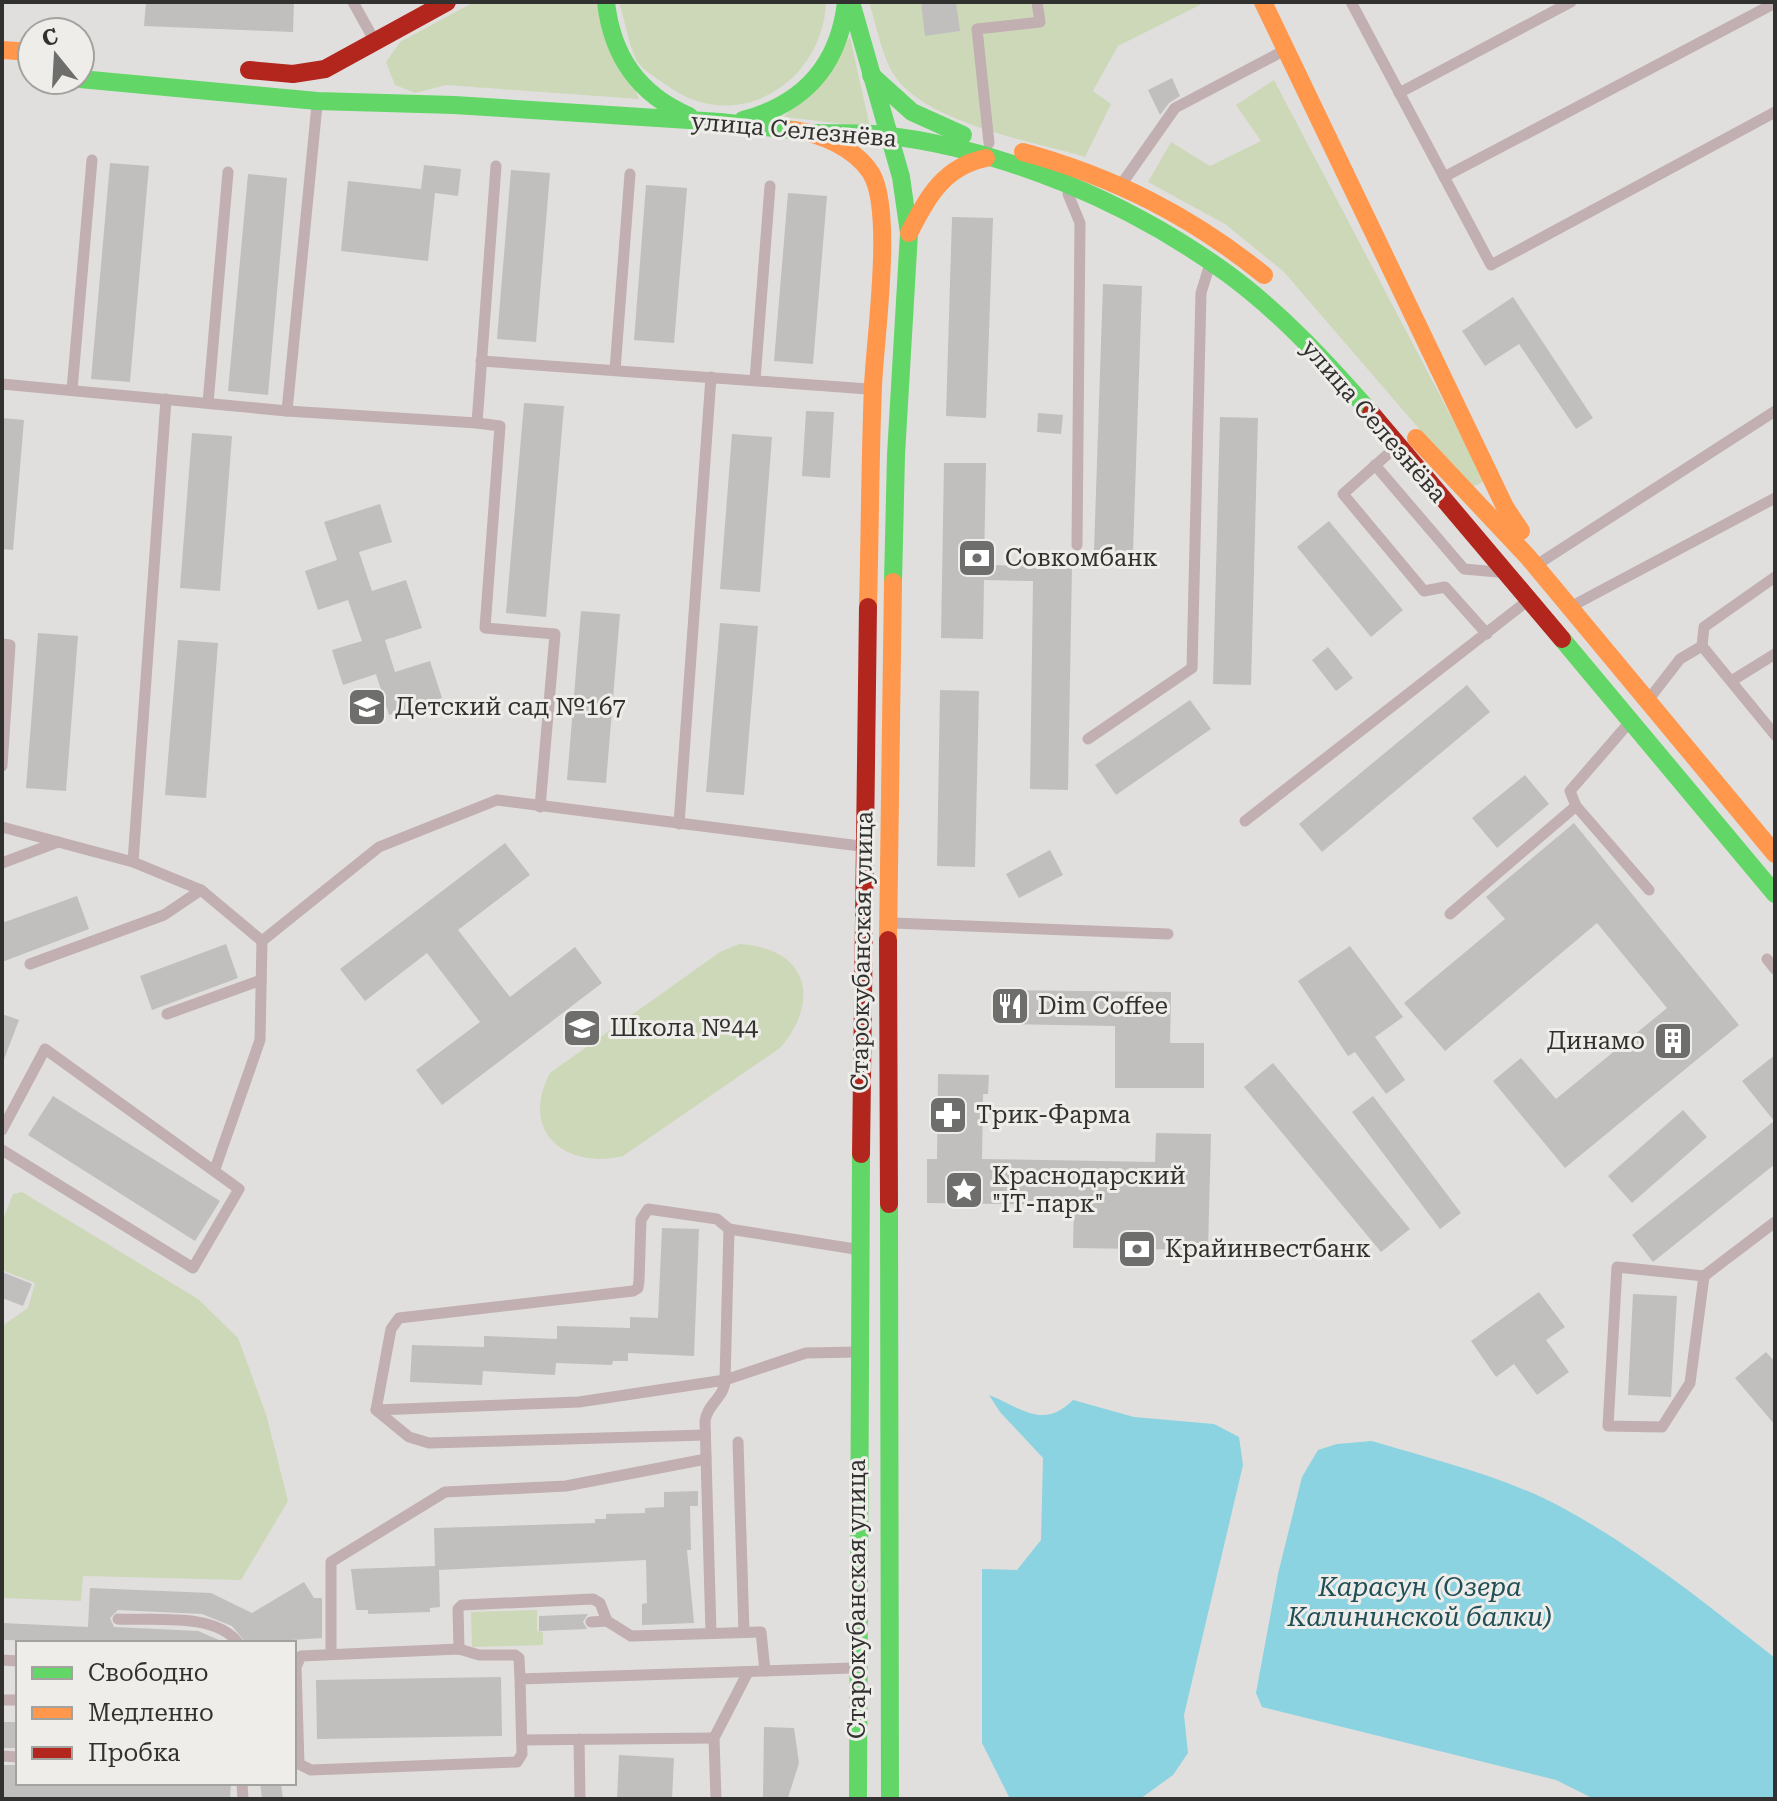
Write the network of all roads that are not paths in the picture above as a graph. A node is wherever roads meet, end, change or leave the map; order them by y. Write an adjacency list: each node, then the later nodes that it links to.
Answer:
1 (353, 2): 11 (lane)
2 (447, 2): 11 (main road)
3 (606, 2): 20 (main road)
4 (849, 2): 13 (main road, Старокубанская улица); 20 (main road)
5 (1037, 2): 23 (lane)
6 (1263, 2): 10 (main road, улица Селезнёва)
7 (1351, 2): 16 (lane)
8 (1571, 2): 16 (lane)
9 (1775, 3): 28 (lane)
10 (1286, 49): 29 (lane); 52 (main road, улица Селезнёва)
11 (375, 50): 12 (main road)
12 (225, 67)
13 (871, 75): 22 (main road, Старокубанская улица); 23 (main road, улица Селезнёва)
14 (96, 80): 17 (main road, улица Селезнёва)
15 (381, 83): 18 (main road)
16 (1399, 93): 28 (lane)
17 (317, 101): 18 (main road, улица Селезнёва); 46 (lane)
18 (401, 106): 20 (main road, улица Селезнёва)
19 (1775, 112): 28 (lane)
20 (720, 122): 21 (main road, улица Селезнёва)
21 (816, 133): 22 (main road, улица Селезнёва); 42 (main road, Старокубанская улица)
22 (886, 135): 23 (main road, улица Селезнёва); 32 (main road, Старокубанская улица)
23 (988, 151): 29 (main road, улица Селезнёва); 31 (main road, улица Селезнёва); 32 (main road, Старокубанская улица)
24 (92, 160): 43 (lane)
25 (496, 166): 37 (lane)
26 (228, 172): 45 (lane)
27 (630, 174): 38 (lane)
28 (1444, 177)
29 (1123, 182): 33 (main road, улица Селезнёва)
30 (770, 186): 40 (lane)
31 (1065, 186): 34 (main road, улица Селезнёва); 55 (lane)
32 (909, 233): 78 (main road, Старокубанская улица)
33 (1222, 242): 34 (lane); 35 (main road, улица Селезнёва)
34 (1211, 262): 50 (main road, улица Селезнёва); 69 (lane)
35 (1281, 290)
36 (1334, 344): 49 (main road, улица Селезнёва)
37 (481, 361): 38 (lane); 48 (lane)
38 (615, 370): 39 (lane)
39 (711, 377): 40 (lane); 74 (lane)
40 (755, 380): 42 (lane)
41 (2, 384): 43 (lane)
42 (873, 389): 77 (main road, Старокубанская улица)
43 (72, 390): 44 (lane)
44 (166, 399): 45 (lane); 80 (lane)
45 (208, 403): 46 (lane)
46 (287, 411): 48 (lane)
47 (1775, 411): 56 (lane)
48 (477, 423): 72 (lane)
49 (1411, 433): 50 (lane); 53 (main road, улица Селезнёва)
50 (1396, 447): 51 (lane); 57 (main road, улица Селезнёва)
51 (1375, 465): 57 (lane); 61 (lane)
52 (1493, 479): 53 (main road, улица Селезнёва); 56 (main road, улица Селезнёва)
53 (1470, 495): 56 (main road, улица Селезнёва)
54 (1775, 498): 60 (lane)
55 (1077, 545)
56 (1531, 562): 59 (main road, улица Селезнёва); 60 (main road, улица Селезнёва)
57 (1504, 571): 59 (main road, улица Селезнёва)
58 (1775, 577): 63 (lane)
59 (1529, 599): 61 (lane); 67 (main road, улица Селезнёва)
60 (1569, 607): 66 (main road, улица Селезнёва)
61 (1487, 634): 73 (lane)
62 (2, 644): 70 (lane)
63 (1702, 646): 65 (lane); 66 (lane)
64 (1775, 654): 65 (lane)
65 (1733, 680): 68 (lane)
66 (1647, 701): 67 (lane); 79 (main road, улица Селезнёва)
67 (1631, 720): 71 (lane); 84 (main road, улица Селезнёва)
68 (1775, 733)
69 (1088, 739)
70 (2, 766)
71 (1576, 806): 83 (lane); 85 (lane)
72 (540, 807): 74 (lane); 88 (lane)
73 (1245, 821)
74 (679, 824): 77 (lane)
75 (2, 827): 76 (lane)
76 (59, 842): 80 (lane); 81 (lane)
77 (864, 846): 78 (lane); 99 (main road, Старокубанская улица)
78 (888, 847): 86 (main road, Старокубанская улица)
79 (1775, 854)
80 (133, 862): 82 (lane)
81 (2, 863)
82 (201, 890): 88 (lane); 90 (lane)
83 (1649, 890)
84 (1775, 894)
85 (1450, 914)
86 (888, 923): 87 (lane); 127 (main road, Старокубанская улица)
87 (1168, 934)
88 (262, 941): 92 (lane)
89 (1767, 959): 91 (lane)
90 (30, 964)
91 (1775, 969)
92 (261, 980): 93 (lane); 96 (lane)
93 (167, 1014)
94 (2, 1130): 96 (lane)
95 (2, 1150): 96 (lane)
96 (215, 1169)
97 (1775, 1222): 100 (lane)
98 (729, 1229): 99 (lane); 102 (lane); 103 (lane)
99 (858, 1250): 101 (main road, Старокубанская улица)
100 (1704, 1276): 100 (lane)
101 (857, 1352): 102 (lane); 116 (main road, Старокубанская улица)
102 (725, 1380): 103 (lane); 104 (lane)
103 (376, 1410): 104 (lane)
104 (705, 1435): 106 (lane)
105 (738, 1442): 110 (lane)
106 (706, 1459): 111 (lane); 114 (lane)
107 (118, 1619): 112 (lane)
108 (607, 1621): 109 (lane); 111 (lane); 113 (lane)
109 (591, 1622)
110 (744, 1632): 111 (lane); 117 (lane)
111 (711, 1633)
112 (237, 1641)
113 (459, 1649): 114 (lane); 119 (lane)
114 (331, 1653): 115 (lane)
115 (296, 1661)
116 (857, 1668): 117 (lane); 126 (main road, Старокубанская улица)
117 (765, 1671): 118 (lane)
118 (748, 1672): 119 (lane); 121 (lane)
119 (520, 1679): 123 (lane)
120 (296, 1718): 123 (lane)
121 (714, 1738): 122 (lane); 125 (lane)
122 (579, 1739): 123 (lane); 124 (lane)
123 (522, 1740)
124 (580, 1799)
125 (716, 1799)
126 (858, 1799)
127 (890, 1799)

